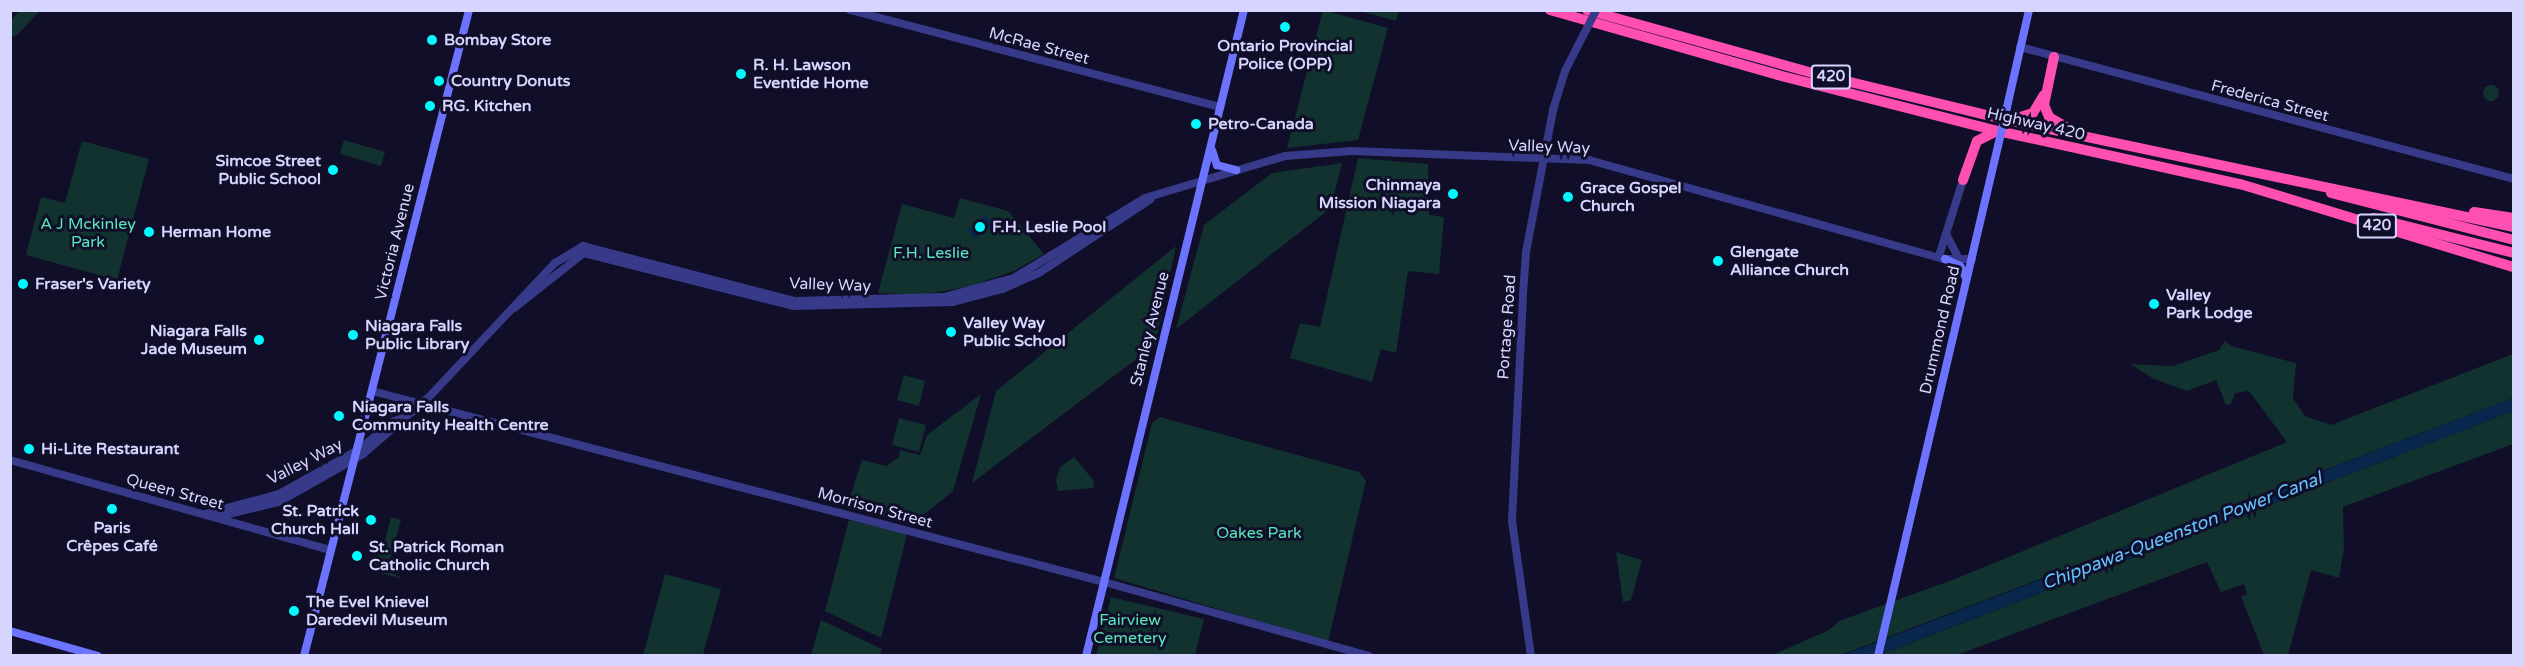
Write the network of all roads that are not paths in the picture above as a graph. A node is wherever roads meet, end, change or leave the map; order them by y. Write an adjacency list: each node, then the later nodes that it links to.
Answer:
1 (469, 10): 36 (main road, Victoria Avenue)
2 (850, 10): 11 (street, McRae Street)
3 (1244, 10): 11 (main road, Stanley Avenue)
4 (1550, 10): 12 (highway, Highway 420 / 420)
5 (1587, 10): 13 (highway, Highway 420 / 420)
6 (1596, 10): 18 (street, Portage Road, bridge)
7 (2029, 10): 8 (main road, Drummond Road)
8 (2020, 47): 9 (street, Frederica Street); 33 (main road, Drummond Road, bridge)
9 (2054, 57): 10 (highway); 21 (street, Frederica Street)
10 (2046, 89): 13 (highway); 15 (highway)
11 (1221, 107): 16 (main road, Stanley Avenue)
12 (1939, 116): 14 (highway, Highway 420 / 420); 17 (highway)
13 (2007, 120): 15 (highway, Highway 420 / 420)
14 (1998, 131): 17 (highway); 24 (highway, Highway 420 / 420)
15 (2094, 140): 19 (highway, Highway 420 / 420)
16 (1212, 143): 20 (main road); 22 (main road, Stanley Avenue)
17 (1971, 154): 23 (highway)
18 (1542, 160): 20 (street, Valley Way); 32 (street, Valley Way); 53 (street, Portage Road)
19 (2214, 164): 25 (highway, Highway 420 / 420); 29 (highway)
20 (1236, 170): 22 (street, Valley Way)
21 (2514, 179)
22 (1203, 180): 37 (street, Valley Way); 47 (main road, Stanley Avenue)
23 (1963, 180): 28 (street)
24 (2240, 184): 30 (highway); 34 (highway, Highway 420 / 420)
25 (2382, 197): 26 (highway); 27 (highway, Highway 420 / 420)
26 (2514, 218)
27 (2514, 227)
28 (1948, 230): 31 (street); 32 (street)
29 (2514, 240)
30 (2514, 253)
31 (1957, 255): 32 (street, Valley Way); 33 (street, Valley Way)
32 (1942, 258): 33 (street, Valley Way); 35 (main road)
33 (1972, 259): 35 (main road, Drummond Road)
34 (2514, 267)
35 (1965, 290): 54 (main road, Drummond Road)
36 (372, 391): 37 (street, Morrison Street); 39 (main road, Victoria Avenue)
37 (423, 404): 38 (street, Valley Way); 47 (street, Morrison Street)
38 (408, 416): 39 (street, Valley Way); 41 (street, Valley Way)
39 (358, 450): 41 (main road, Victoria Avenue); 44 (street, Valley Way)
40 (10, 460): 44 (street, Queen Street)
41 (355, 460): 42 (street, Valley Way); 43 (main road, Victoria Avenue)
42 (337, 470): 43 (street); 45 (street, Valley Way)
43 (349, 482): 46 (main road, Victoria Avenue)
44 (205, 514): 45 (street, Queen Street)
45 (216, 517): 46 (street, Queen Street)
46 (331, 550): 50 (main road, Victoria Avenue)
47 (1104, 582): 51 (main road, Stanley Avenue); 52 (street, Morrison Street)
48 (10, 631): 49 (main road)
49 (98, 656)
50 (304, 656)
51 (1086, 656)
52 (1369, 656)
53 (1531, 656)
54 (1878, 656)

